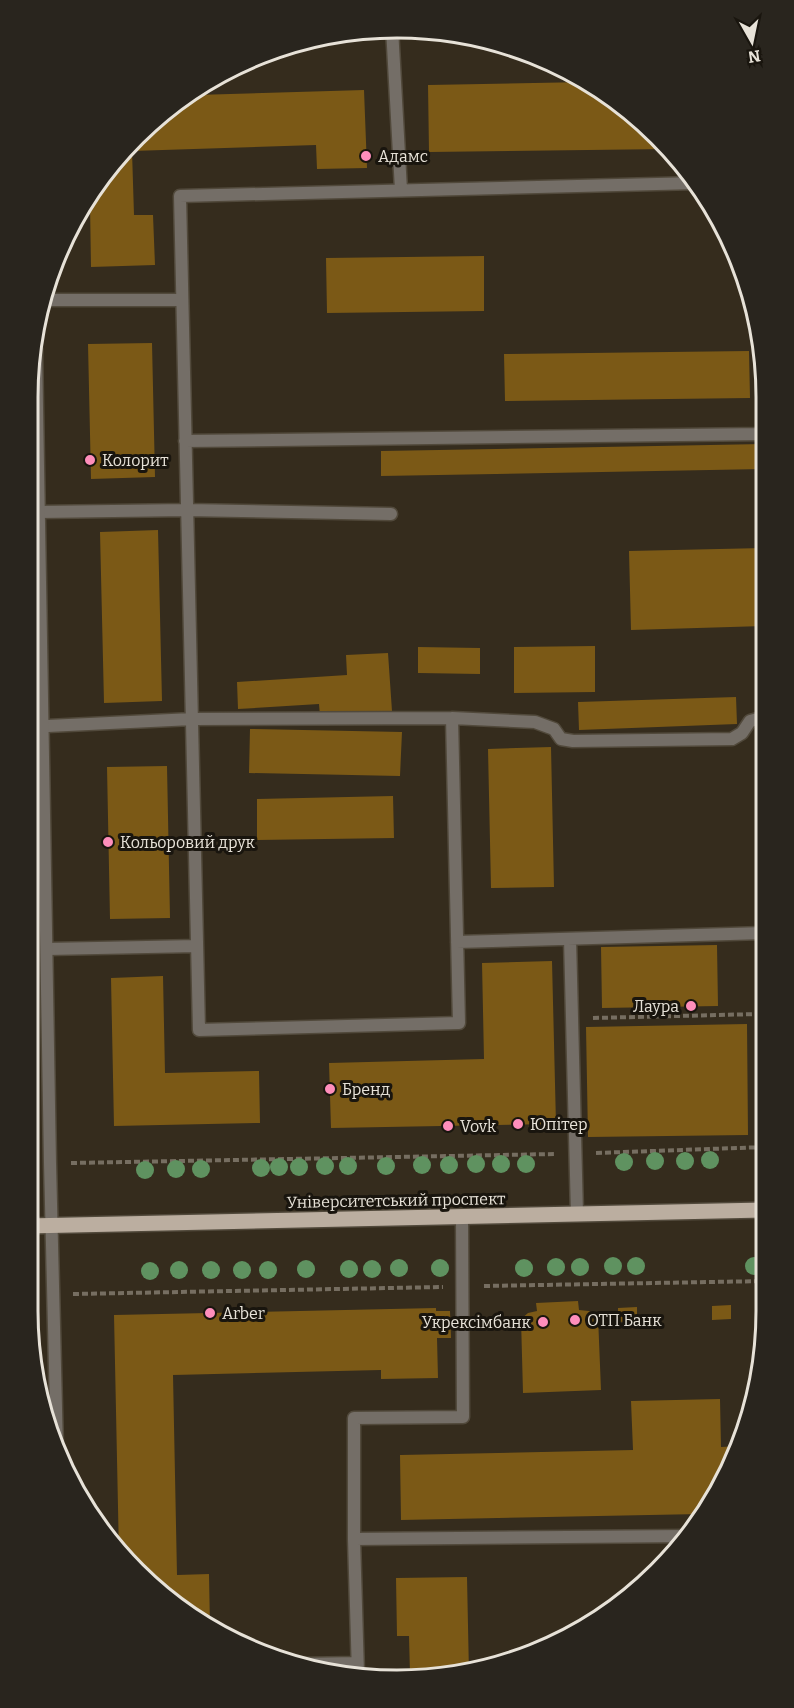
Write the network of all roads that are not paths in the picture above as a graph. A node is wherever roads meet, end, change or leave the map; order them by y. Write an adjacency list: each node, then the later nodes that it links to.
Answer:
1 (392, 38): 3 (street)
2 (686, 183): 3 (street)
3 (400, 190): 5 (street)
4 (51, 300): 5 (street)
5 (182, 300): 7 (street)
6 (756, 434): 7 (street)
7 (185, 441): 9 (street)
8 (38, 458): 10 (street)
9 (187, 510): 10 (street); 11 (street); 13 (street)
10 (39, 512): 16 (street)
11 (390, 514)
12 (452, 718): 13 (street); 14 (street); 19 (street)
13 (192, 719): 16 (street); 20 (street)
14 (756, 720)
15 (38, 727): 16 (street)
16 (43, 727): 21 (street)
17 (756, 933): 18 (street)
18 (570, 939): 19 (street); 23 (street)
19 (457, 942): 20 (street)
20 (197, 946): 21 (street)
21 (47, 949): 26 (street)
22 (756, 1210): 23 (main road, Університетський проспект)
23 (577, 1214): 24 (main road, Університетський проспект)
24 (462, 1217): 26 (main road, Університетський проспект); 29 (street)
25 (38, 1226): 26 (main road, Університетський проспект)
26 (52, 1226): 27 (street)
27 (56, 1425)
28 (677, 1536): 29 (street)
29 (354, 1539): 30 (street)
30 (358, 1669)

